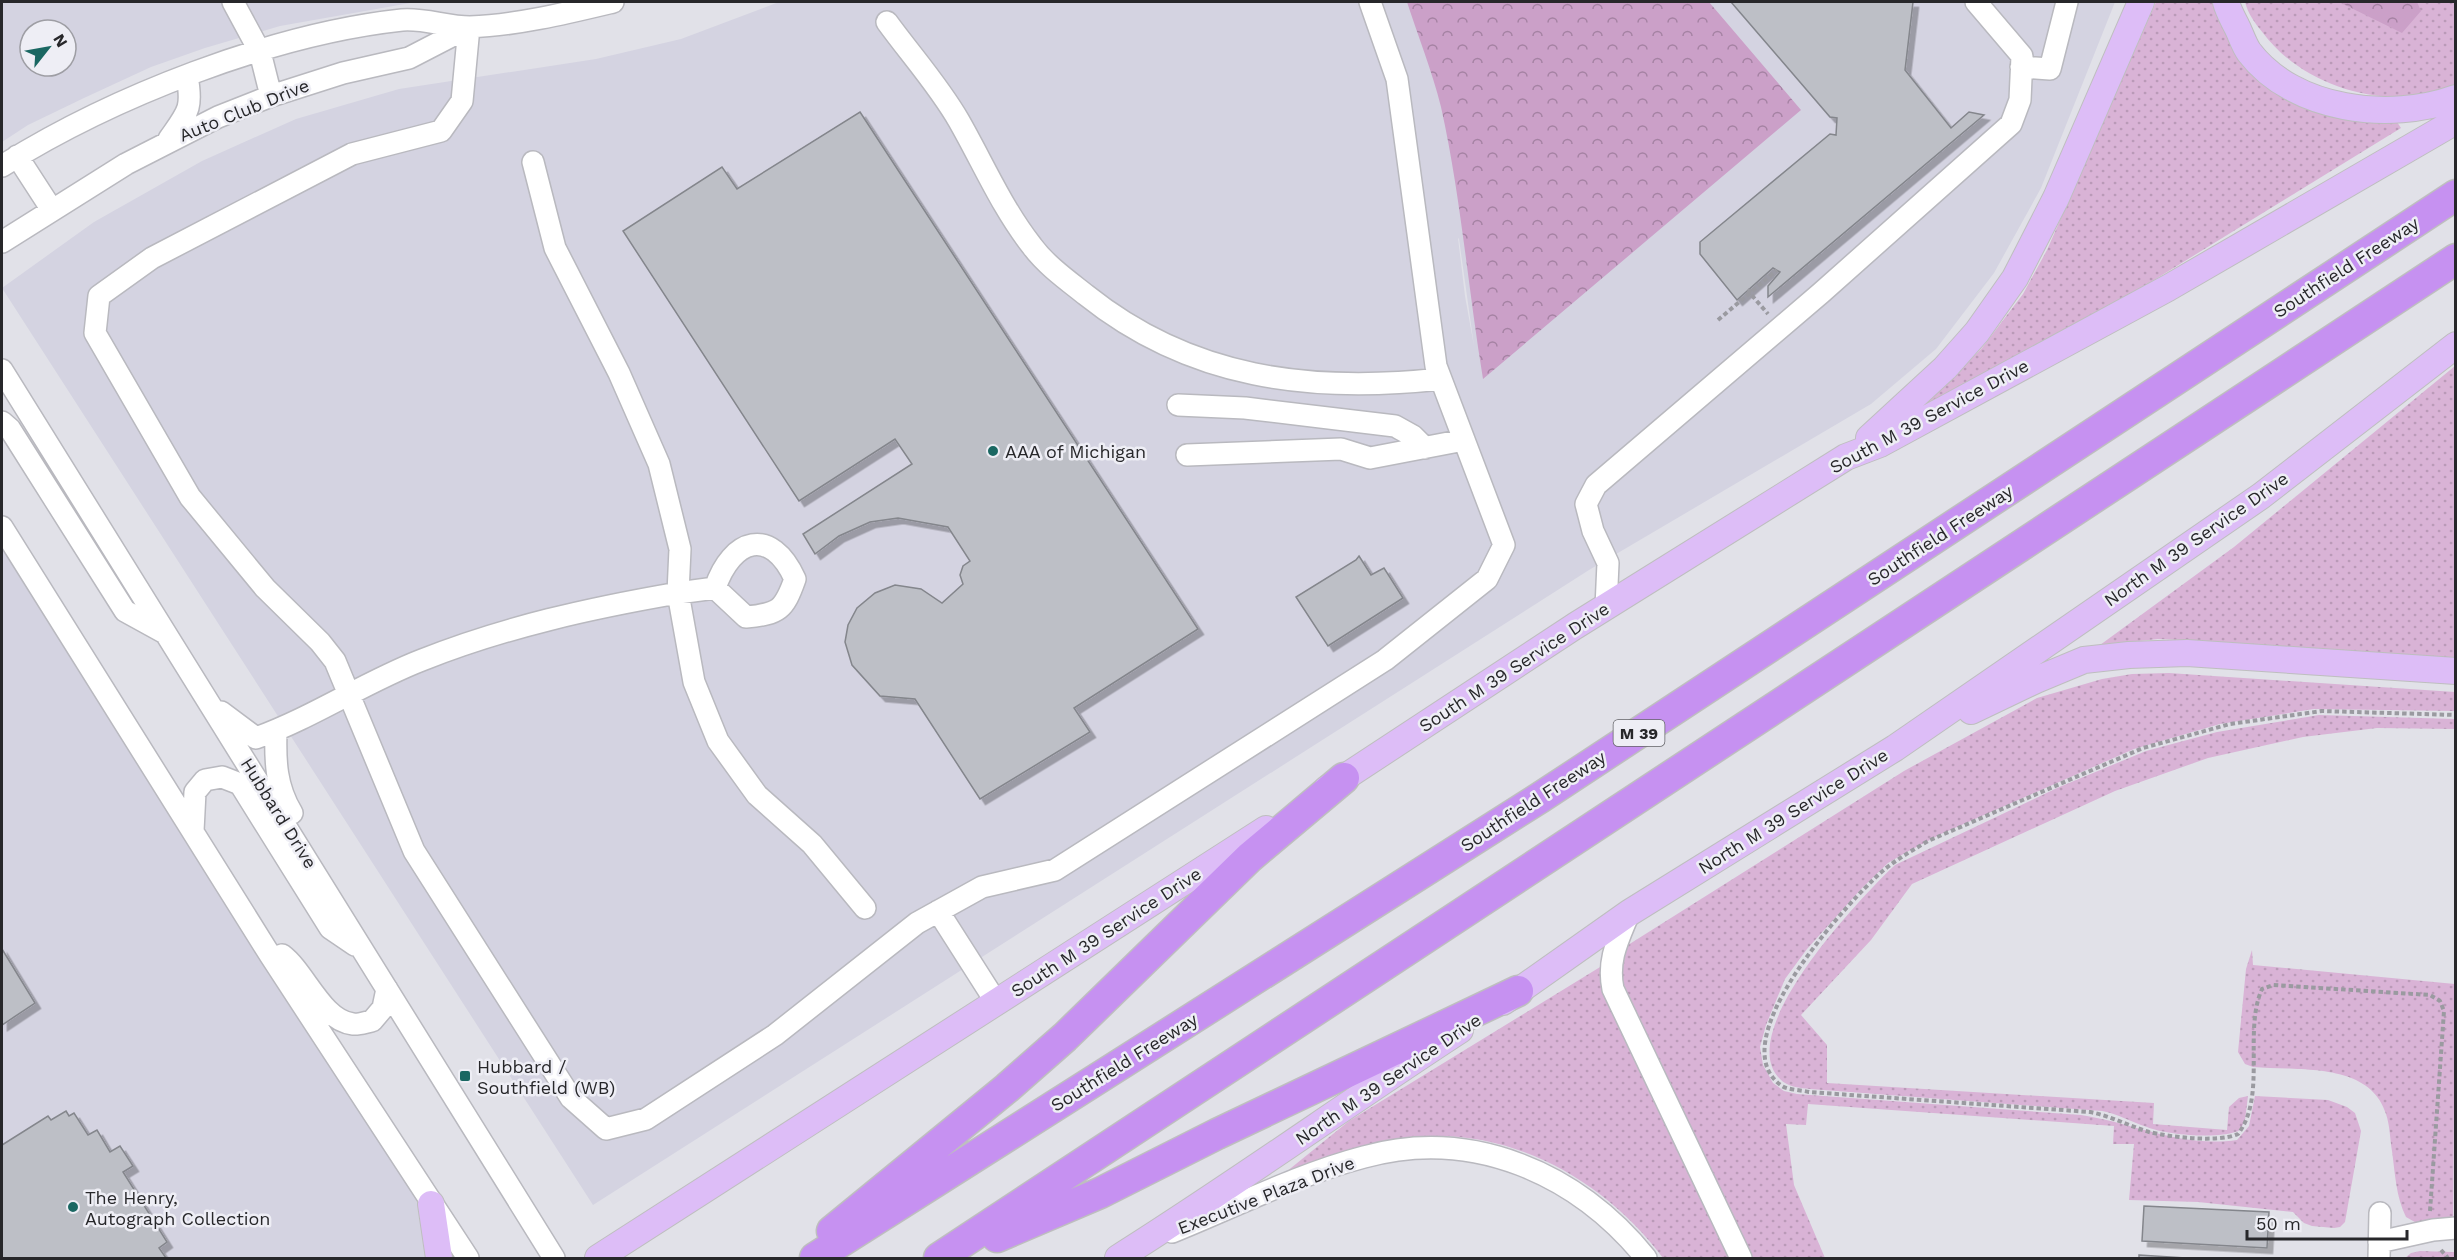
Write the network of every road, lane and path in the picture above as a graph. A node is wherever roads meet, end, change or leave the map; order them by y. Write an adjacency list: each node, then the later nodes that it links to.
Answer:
1 (233, 2): 10 (street)
2 (613, 2): 9 (street, Auto Club Drive)
3 (1370, 2): 29 (street)
4 (1976, 2): 11 (street)
5 (2067, 2): 11 (street)
6 (2141, 2): 35 (main road)
7 (2226, 2): 14 (main road)
8 (887, 22): 29 (street)
9 (469, 27): 10 (street, Auto Club Drive); 13 (street, Auto Club Drive); 42 (street)
10 (260, 52): 12 (street, Auto Club Drive); 13 (street)
11 (2021, 67): 39 (street)
12 (187, 76): 16 (street); 17 (street, Auto Club Drive)
13 (271, 96): 16 (street, Auto Club Drive)
14 (2456, 98)
15 (2456, 121): 35 (main road, South M 39 Service Drive)
16 (167, 141): 20 (street, Auto Club Drive)
17 (9, 161): 20 (street)
18 (533, 162): 38 (street)
19 (2456, 195): 70 (highway, Southfield Freeway / M 39)
20 (52, 210): 21 (street, Auto Club Drive)
21 (2, 242)
22 (2456, 259): 71 (highway)
23 (1777, 270): 24 (path)
24 (1749, 291): 25 (path); 26 (path)
25 (1771, 318)
26 (1718, 320)
27 (2456, 345): 46 (main road, North M 39 Service Drive)
28 (2, 370): 40 (street, Hubbard Drive)
29 (1441, 379): 32 (street)
30 (1178, 405): 33 (street)
31 (2, 422): 40 (street)
32 (1464, 440): 33 (street); 50 (street)
33 (1425, 448): 34 (street)
34 (1187, 455)
35 (1846, 457): 39 (main road, South M 39 Service Drive)
36 (2, 527): 48 (street)
37 (715, 588): 38 (street)
38 (678, 593): 42 (street); 49 (street)
39 (1606, 607): 47 (main road, South M 39 Service Drive)
40 (168, 635): 43 (street, Hubbard Drive)
41 (2456, 671): 46 (main road)
42 (349, 696): 45 (street); 50 (street)
43 (213, 707): 45 (street); 53 (street, Hubbard Drive)
44 (2456, 715): 61 (path)
45 (276, 730): 57 (street)
46 (1895, 748): 51 (main road, North M 39 Service Drive)
47 (1344, 778): 56 (main road, South M 39 Service Drive); 69 (highway)
48 (193, 831): 52 (street); 53 (street)
49 (865, 908)
50 (938, 911): 56 (street)
51 (1629, 913): 55 (main road, North M 39 Service Drive); 74 (street)
52 (262, 940): 54 (street); 58 (street)
53 (363, 951): 54 (street, Hubbard Drive)
54 (387, 989): 57 (street, Hubbard Drive)
55 (1518, 991): 64 (main road, North M 39 Service Drive); 72 (highway)
56 (996, 1002): 62 (main road, South M 39 Service Drive)
57 (437, 1070): 67 (street, Hubbard Drive)
58 (431, 1204): 65 (main road); 66 (street)
59 (2380, 1213): 63 (street)
60 (2456, 1228): 61 (street)
61 (2433, 1230): 63 (street); 75 (path)
62 (622, 1250): 68 (main road, South M 39 Service Drive)
63 (2379, 1250)
64 (1128, 1252): 73 (street, Executive Plaza Drive)
65 (439, 1258)
66 (468, 1258)
67 (554, 1258)
68 (598, 1258)
69 (802, 1258)
70 (815, 1258)
71 (939, 1258)
72 (947, 1258)
73 (1646, 1258)
74 (1741, 1258)
75 (2448, 1258)

